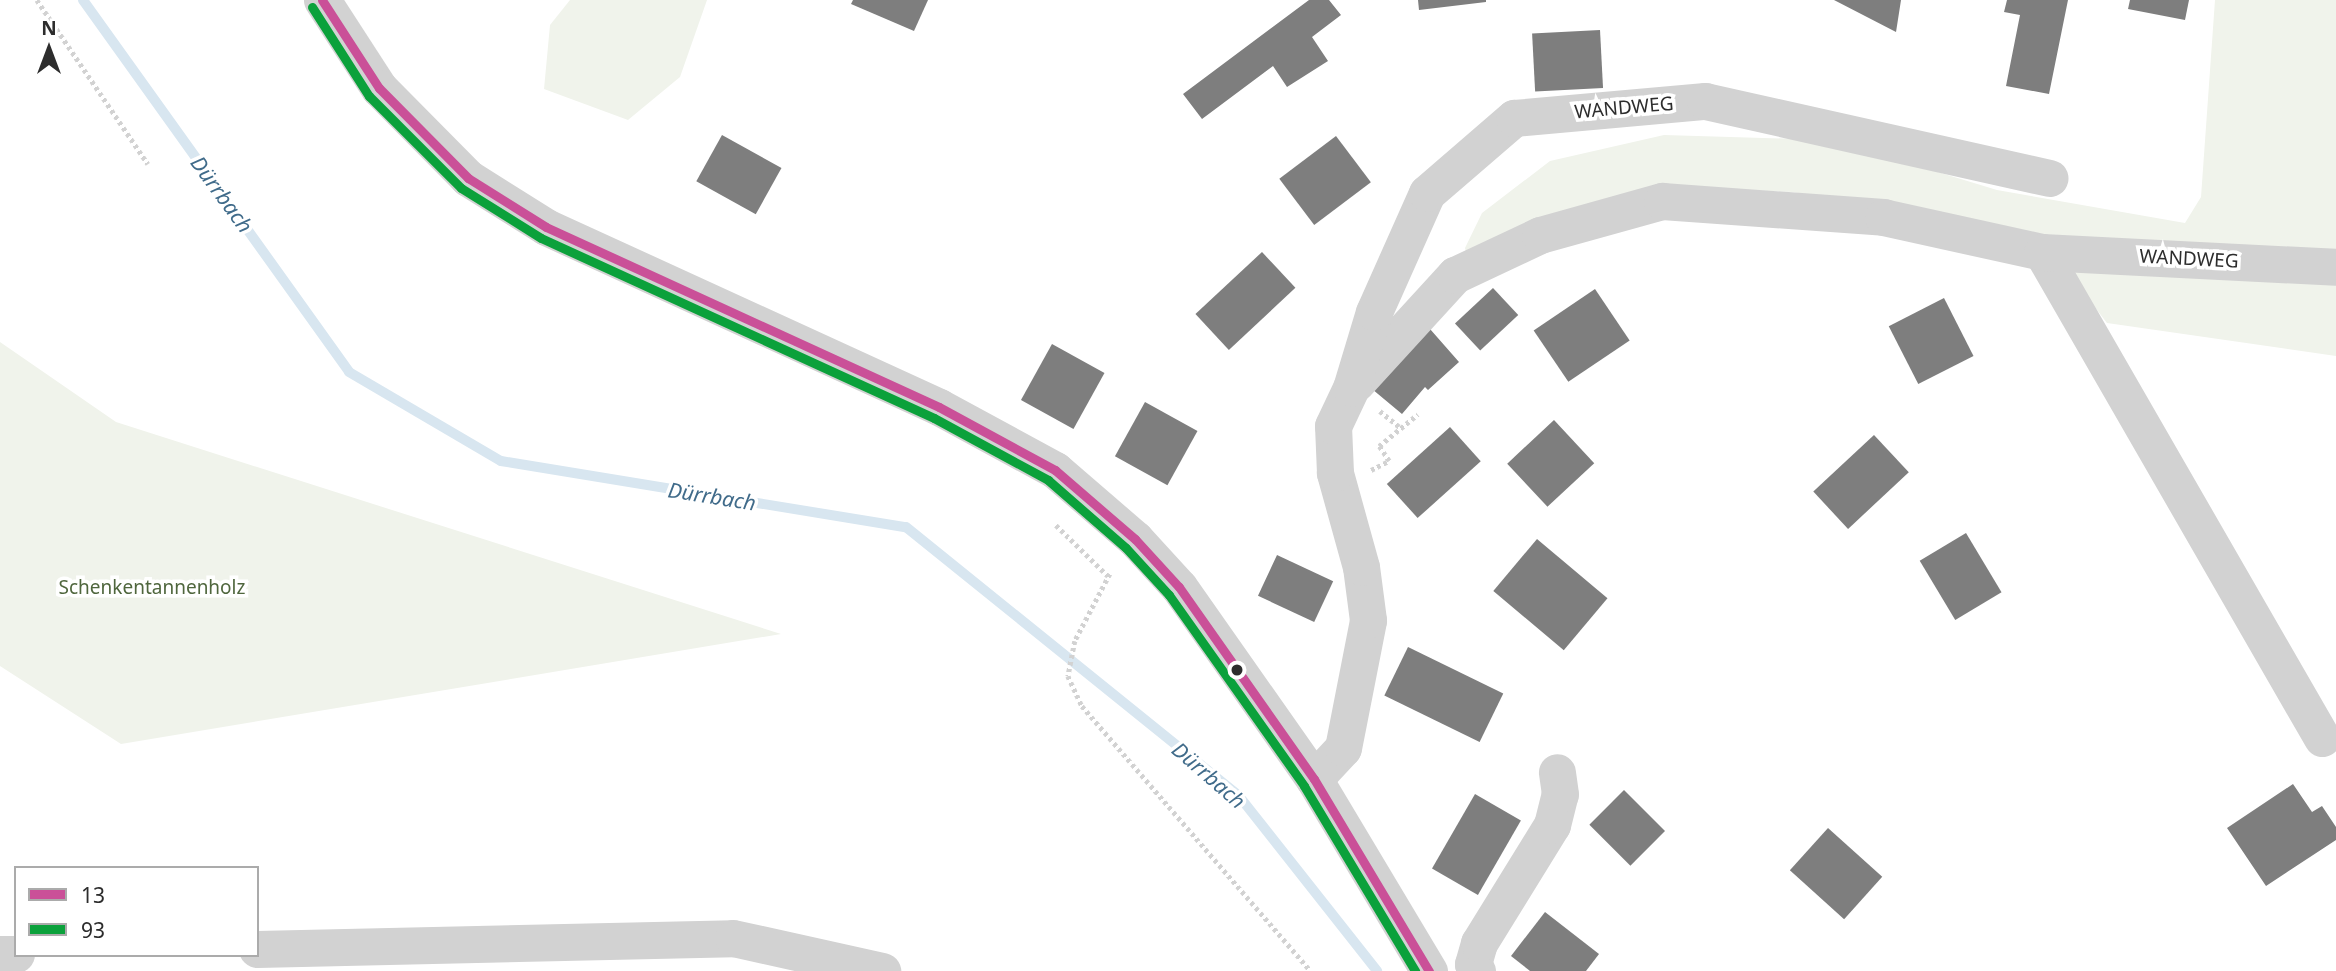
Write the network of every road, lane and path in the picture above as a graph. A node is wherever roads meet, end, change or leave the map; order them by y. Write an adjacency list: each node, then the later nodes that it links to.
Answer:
1 (37, 0): 3 (path)
2 (322, 0): 13 (street)
3 (148, 164)
4 (2050, 178): 7 (street, WANDWEG)
5 (2042, 252): 6 (street, WANDWEG); 7 (street, WANDWEG); 11 (street)
6 (2336, 267)
7 (1351, 388): 9 (street, WANDWEG)
8 (1418, 414): 9 (path)
9 (1335, 473): 13 (street, WANDWEG)
10 (1108, 576): 16 (path)
11 (2322, 738)
12 (1557, 772): 18 (street)
13 (1314, 779): 17 (street)
14 (259, 949): 15 (street)
15 (882, 971)
16 (1311, 971)
17 (1429, 971)
18 (1477, 971)

